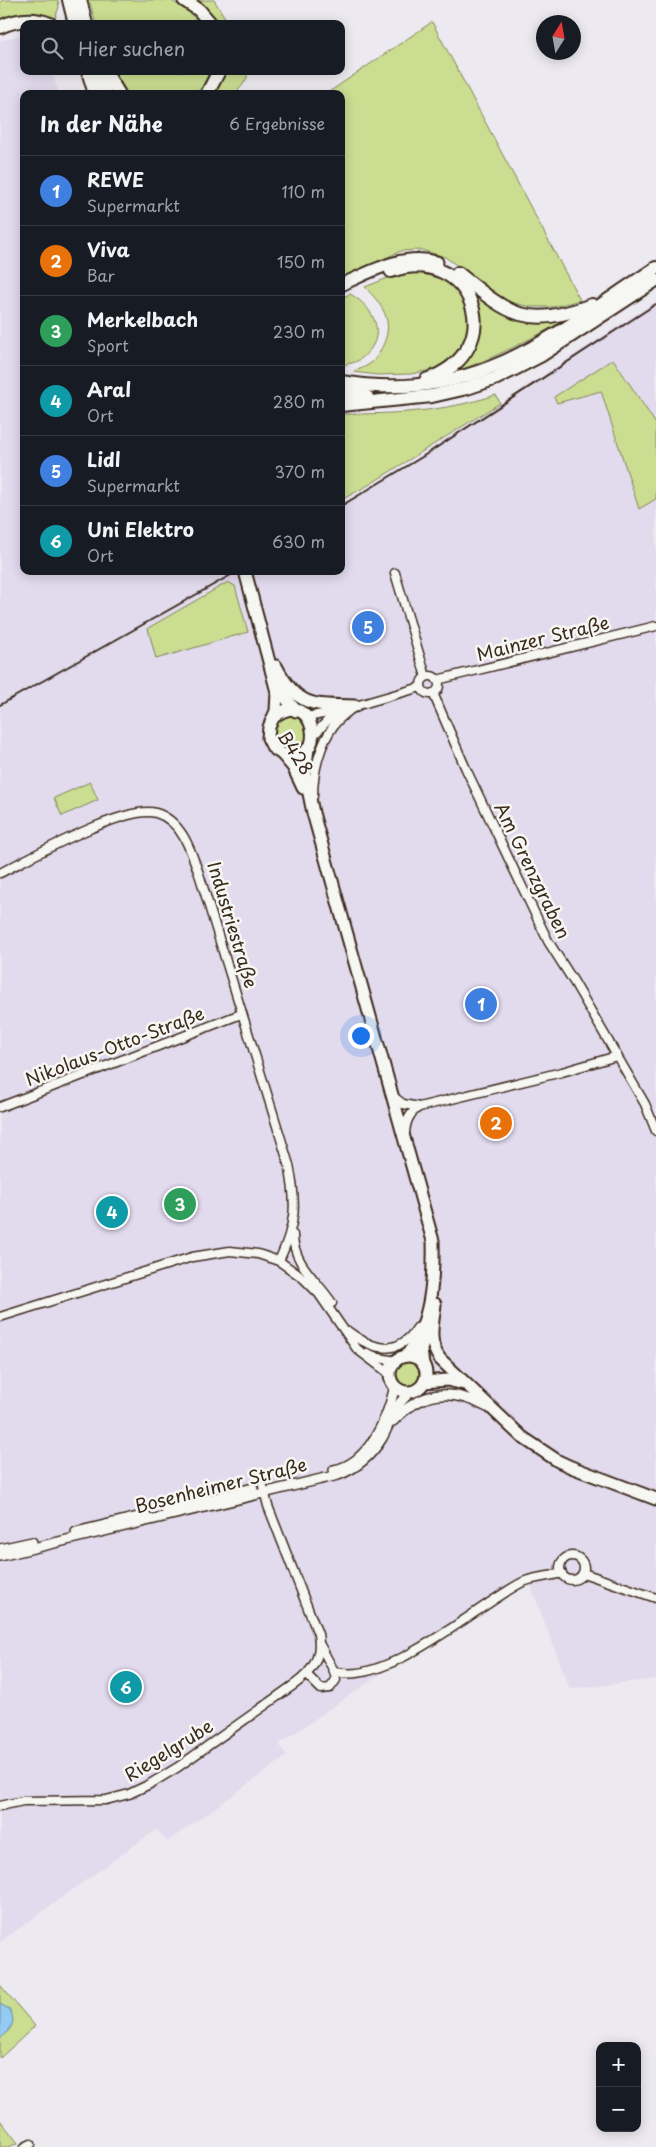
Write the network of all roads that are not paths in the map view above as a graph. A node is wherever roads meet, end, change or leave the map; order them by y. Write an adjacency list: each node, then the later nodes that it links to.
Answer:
1 (69, 0): 7 (highway)
2 (80, 0): 8 (highway)
3 (184, 0): 9 (highway)
4 (20, 20): 10 (highway)
5 (21, 20): 6 (highway)
6 (37, 20)
7 (74, 20)
8 (85, 20)
9 (208, 20)
10 (0, 27)
11 (89, 75): 15 (highway)
12 (100, 75): 16 (highway)
13 (107, 75): 17 (highway)
14 (217, 75): 18 (highway)
15 (94, 90)
16 (104, 90)
17 (117, 90)
18 (209, 90)
19 (437, 262): 23 (main road); 25 (highway)
20 (656, 268): 25 (highway)
21 (391, 270): 24 (main road); 27 (highway)
22 (656, 280): 29 (highway)
23 (345, 283)
24 (345, 290)
25 (609, 299): 27 (highway)
26 (345, 383): 27 (highway)
27 (406, 387)
28 (345, 395): 29 (highway)
29 (397, 398): 30 (highway)
30 (345, 404)
31 (395, 573): 36 (street)
32 (246, 575): 34 (main road)
33 (656, 626): 37 (street, Mainzer Straße)
34 (265, 644): 35 (main road); 40 (main road)
35 (271, 663): 41 (main road); 42 (main road); 47 (main road, B428)
36 (426, 677): 37 (street, Mainzer Straße); 38 (street)
37 (437, 680): 39 (street)
38 (421, 687): 39 (street); 40 (street)
39 (433, 693): 50 (street, Am Grenzgraben)
40 (354, 706): 43 (street); 44 (street); 47 (street)
41 (296, 711): 42 (main road); 43 (main road)
42 (274, 717): 46 (main road)
43 (307, 717): 44 (main road)
44 (314, 735): 45 (main road)
45 (308, 748): 46 (main road); 47 (main road)
46 (282, 754): 47 (main road)
47 (313, 812): 51 (main road)
48 (0, 873): 49 (street, Industriestraße)
49 (241, 1014): 53 (street, Nikolaus-Otto-Straße); 57 (street, Industriestraße)
50 (617, 1056): 52 (street); 54 (street, Am Grenzgraben)
51 (394, 1097): 52 (street); 56 (main road)
52 (419, 1107): 56 (street)
53 (0, 1108)
54 (654, 1118): 55 (street, Am Grenzgraben)
55 (656, 1131)
56 (404, 1134): 59 (main road)
57 (293, 1223): 58 (street, Industriestraße); 61 (street, Industriestraße)
58 (279, 1260): 60 (street); 61 (street)
59 (432, 1302): 61 (street); 62 (main road); 63 (main road); 66 (main road)
60 (0, 1317)
61 (345, 1329): 62 (street); 64 (street)
62 (401, 1359): 63 (main road); 64 (main road)
63 (424, 1366): 65 (main road); 66 (main road)
64 (393, 1380): 67 (main road); 70 (street, Bosenheimer Straße)
65 (424, 1382): 66 (main road); 67 (main road)
66 (466, 1384): 68 (main road)
67 (411, 1392): 69 (street, Bosenheimer Straße)
68 (497, 1413): 69 (street); 71 (main road)
69 (386, 1428): 70 (street, Bosenheimer Straße)
70 (264, 1489): 74 (street, Bosenheimer Straße); 75 (street, Bosenheimer Straße); 79 (street)
71 (634, 1489): 72 (main road); 73 (main road)
72 (656, 1494)
73 (656, 1499)
74 (0, 1549)
75 (0, 1556)
76 (562, 1573): 77 (street); 77 (street); 80 (street)
77 (583, 1573): 78 (street)
78 (656, 1598)
79 (320, 1645): 80 (street); 81 (street, Riegelgrube)
80 (334, 1672): 81 (street)
81 (307, 1675): 82 (street, Riegelgrube)
82 (0, 1806)

